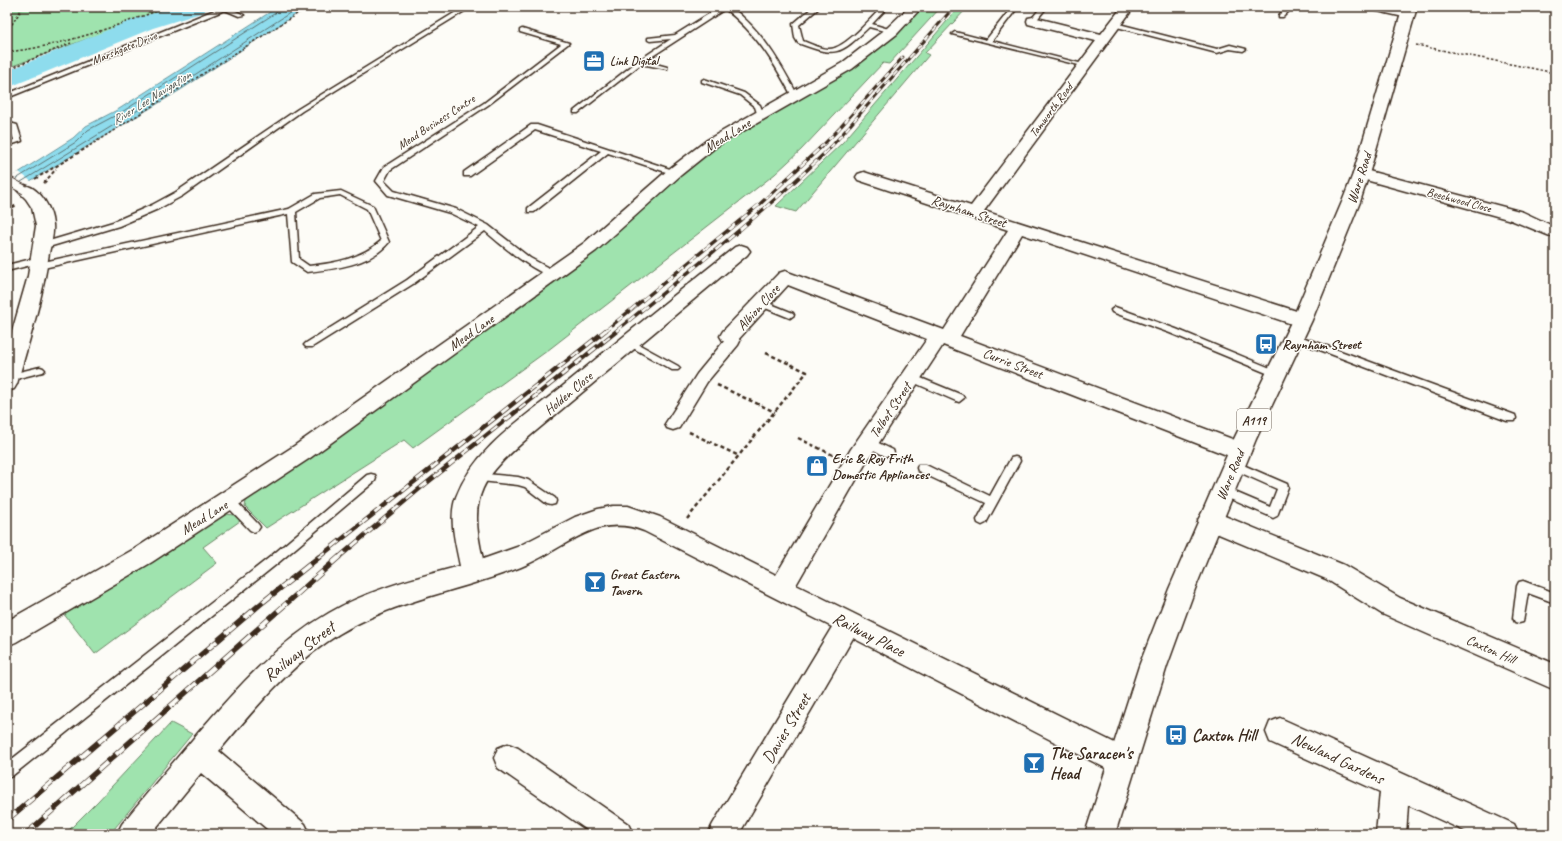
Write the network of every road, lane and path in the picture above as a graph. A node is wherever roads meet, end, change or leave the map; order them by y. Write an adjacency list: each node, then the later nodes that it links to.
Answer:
1 (23, 7): 23 (path)
2 (168, 7): 28 (path)
3 (308, 7): 51 (path)
4 (468, 7): 59 (lane)
5 (724, 7): 25 (lane)
6 (727, 7): 40 (lane)
7 (817, 7): 19 (lane)
8 (885, 7): 19 (lane)
9 (916, 7): 22 (street, Mead Lane)
10 (1015, 7): 29 (lane)
11 (1044, 7): 18 (lane)
12 (1128, 7): 20 (street, Tamworth Road)
13 (1290, 7): 17 (lane)
14 (1377, 7): 15 (street)
15 (1409, 10): 48 (main road, Ware Road / A119)
16 (241, 15): 39 (lane, Marshgate Drive)
17 (1281, 16)
18 (1033, 21): 27 (street)
19 (867, 25): 22 (lane)
20 (1115, 25): 27 (street, Tamworth Road); 31 (lane)
21 (522, 31): 55 (lane, Mead Business Centre)
22 (892, 31): 40 (street, Mead Lane)
23 (7, 32)
24 (955, 34): 29 (lane)
25 (677, 37): 26 (lane); 33 (lane)
26 (650, 38)
27 (1104, 39): 34 (street, Tamworth Road)
28 (77, 40): 32 (path); 36 (path)
29 (988, 42): 34 (lane)
30 (1416, 45): 37 (path)
31 (1243, 49)
32 (7, 52)
33 (640, 62): 35 (lane); 41 (lane)
34 (1085, 66): 54 (street, Tamworth Road)
35 (665, 68)
36 (7, 70)
37 (1555, 73)
38 (704, 82): 42 (lane)
39 (7, 96)
40 (794, 96): 42 (street, Mead Lane)
41 (576, 112)
42 (760, 115): 46 (street, Mead Lane)
43 (13, 125): 44 (lane)
44 (7, 144)
45 (606, 151): 46 (lane); 47 (lane); 52 (lane)
46 (675, 172): 61 (street, Mead Lane)
47 (467, 174)
48 (1361, 174): 57 (street, Beechwood Close); 66 (main road, Ware Road / A119)
49 (864, 177): 54 (street, Raynham Street)
50 (7, 180): 51 (lane, bridge)
51 (29, 185): 59 (street)
52 (531, 210)
53 (292, 211): 53 (lane); 59 (lane)
54 (974, 213): 56 (street, Raynham Street)
55 (485, 227): 61 (lane, Mead Business Centre); 70 (lane)
56 (1018, 228): 66 (street, Raynham Street); 68 (street, Talbot Street)
57 (1553, 230)
58 (741, 251): 69 (street, Holden Close)
59 (40, 258): 60 (lane); 72 (street)
60 (7, 268)
61 (553, 274): 94 (street, Mead Lane)
62 (785, 276): 63 (street, Albion Close); 68 (street, Currie Street)
63 (761, 302): 65 (lane); 67 (street, Albion Close)
64 (1115, 310): 75 (lane)
65 (790, 315)
66 (1298, 329): 75 (main road, Ware Road / A119); 81 (lane)
67 (730, 336): 76 (street)
68 (944, 337): 77 (street, Talbot Street); 87 (street, Currie Street)
69 (629, 342): 73 (lane); 91 (street, Holden Close)
70 (309, 344)
71 (766, 353): 80 (path)
72 (11, 357): 78 (street)
73 (675, 368)
74 (40, 370): 78 (lane)
75 (1277, 374): 87 (main road, Ware Road / A119)
76 (702, 378): 80 (path); 82 (street)
77 (911, 378): 79 (lane); 84 (street, Talbot Street)
78 (8, 381)
79 (959, 398)
80 (775, 412): 86 (path)
81 (1511, 418)
82 (673, 424): 86 (path)
83 (798, 438): 89 (path)
84 (868, 442): 85 (lane); 89 (street, Talbot Street)
85 (889, 452)
86 (739, 456): 101 (path)
87 (1237, 458): 93 (main road, Ware Road / A119); 93 (lane)
88 (1015, 461): 96 (lane)
89 (853, 465): 103 (street, Talbot Street)
90 (922, 468): 96 (lane)
91 (476, 477): 95 (lane); 102 (street, Holden Close)
92 (371, 478): 113 (lane)
93 (1223, 491): 99 (main road, Ware Road / A119)
94 (229, 501): 100 (lane); 107 (street, Mead Lane)
95 (551, 501)
96 (993, 502): 98 (lane)
97 (613, 515): 101 (street, Railway Place); 102 (street, Railway Street)
98 (982, 520)
99 (1210, 520): 108 (street, Caxton Hill); 112 (main road, Ware Road / A119)
100 (254, 527)
101 (674, 535): 103 (street, Railway Place)
102 (474, 573): 110 (street, Railway Street)
103 (780, 590): 106 (street, Railway Place)
104 (1555, 598): 105 (lane)
105 (1519, 618)
106 (848, 623): 112 (street, Railway Place); 118 (street, Davies Street)
107 (7, 634)
108 (1555, 677)
109 (1280, 732): 114 (street, Newland Gardens)
110 (200, 753): 115 (street, Railway Street); 116 (street)
111 (508, 758): 117 (street)
112 (1123, 762): 119 (main road, Ware Road / A119)
113 (7, 771)
114 (1395, 785): 120 (street, Newland Gardens); 121 (street, Newland Gardens)
115 (132, 834)
116 (295, 834)
117 (618, 834)
118 (723, 834)
119 (1100, 834)
120 (1391, 834)
121 (1504, 834)

